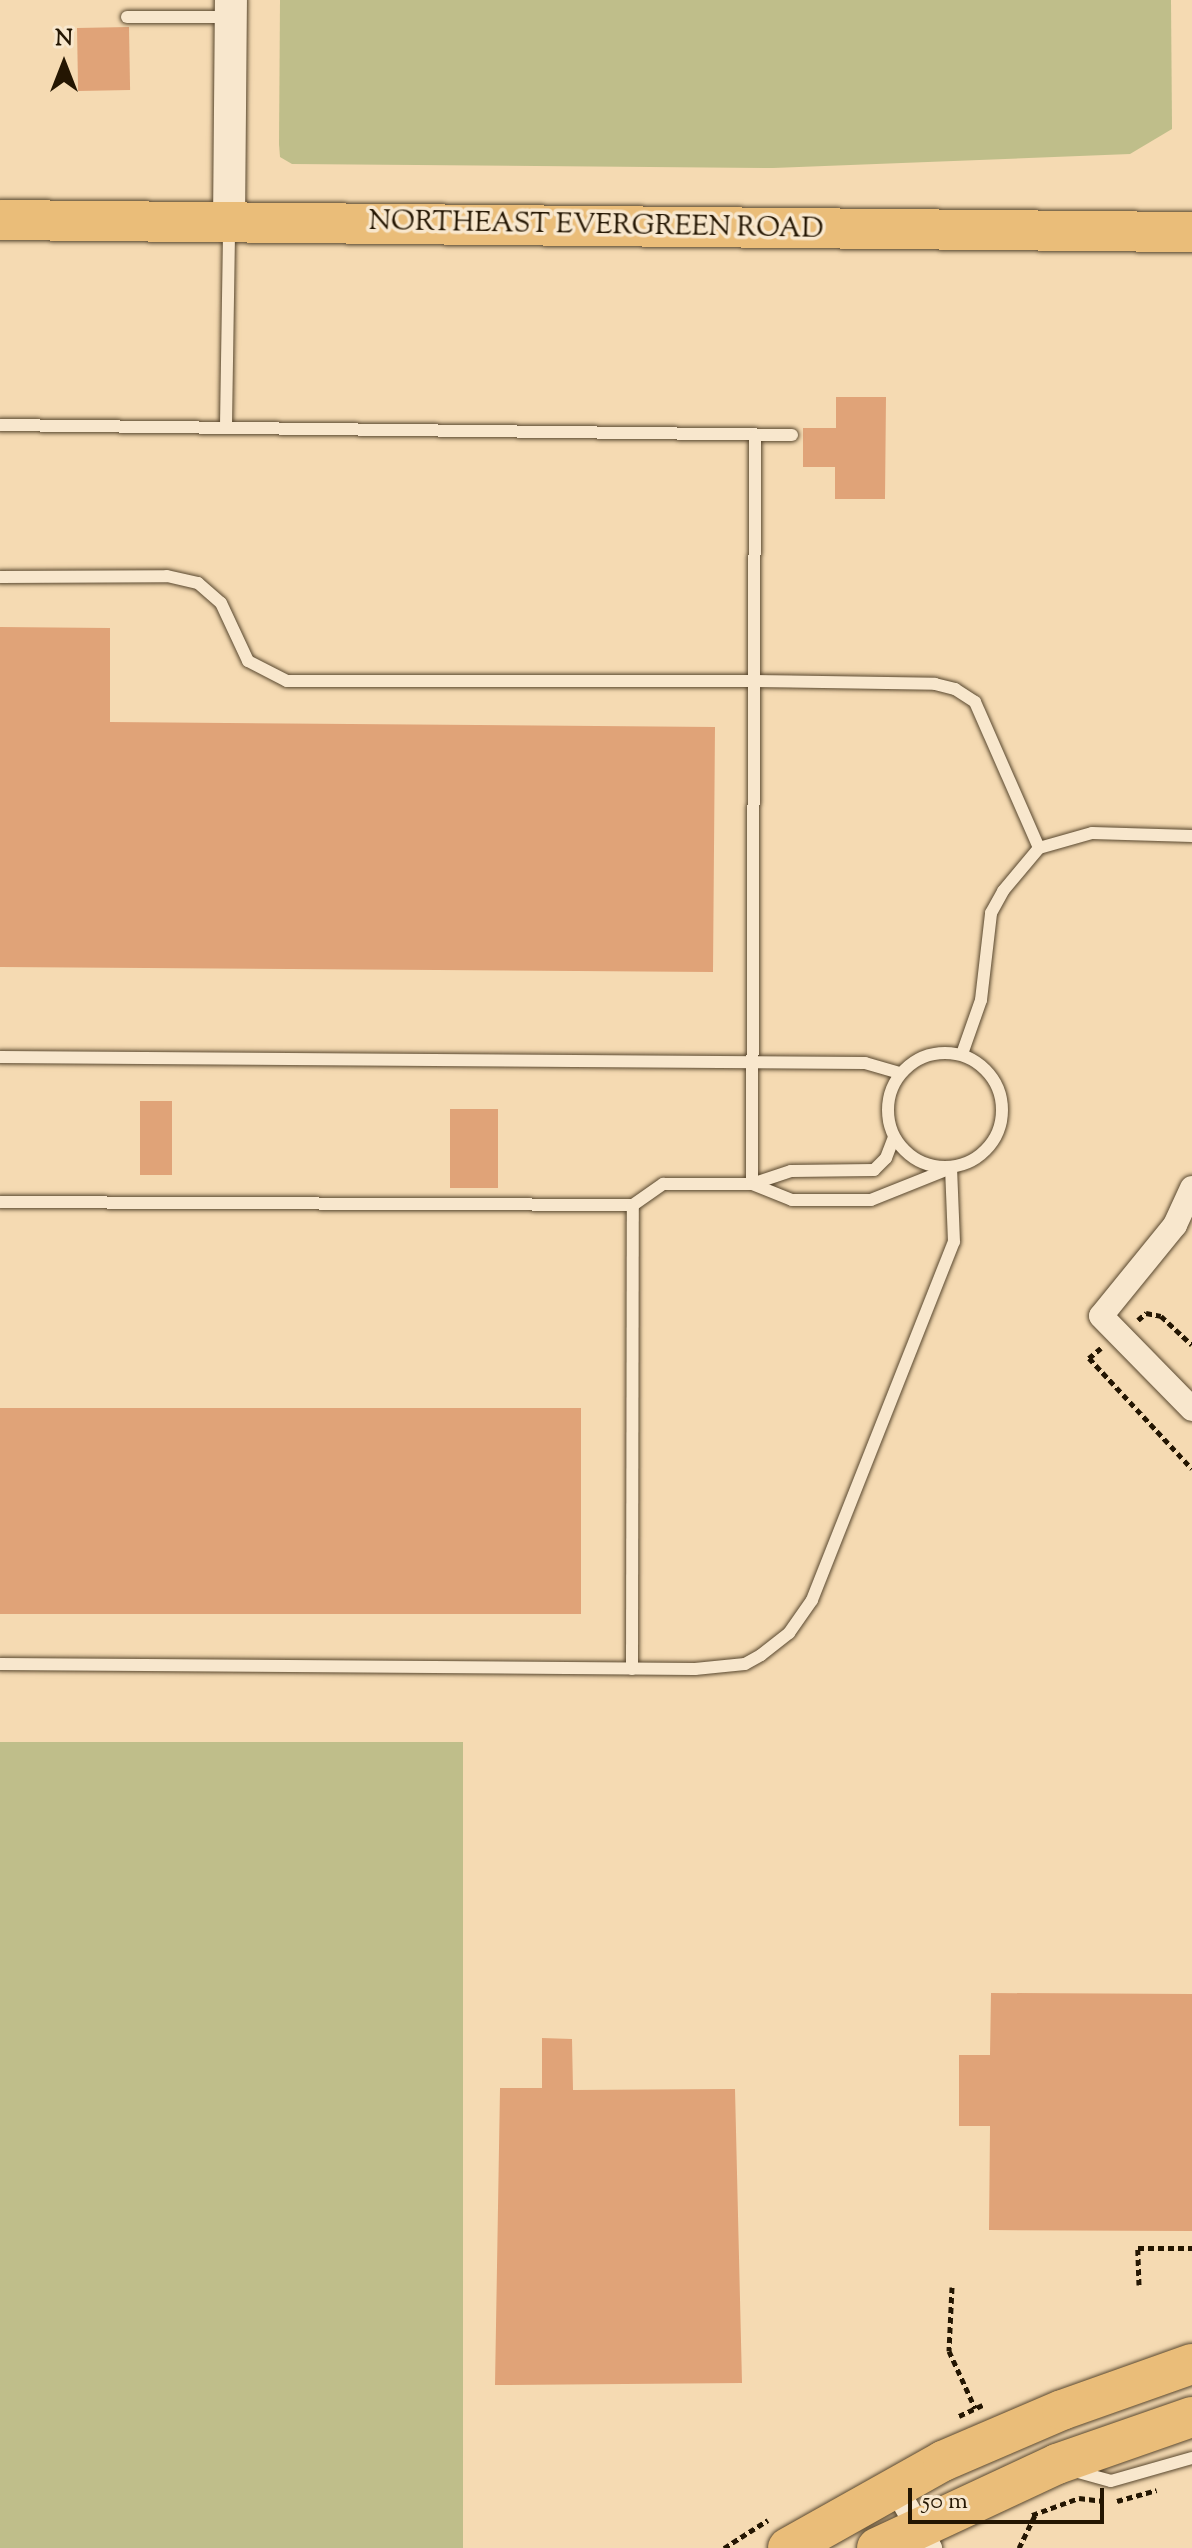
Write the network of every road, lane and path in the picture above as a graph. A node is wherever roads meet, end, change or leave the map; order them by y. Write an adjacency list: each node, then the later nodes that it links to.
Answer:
1 (230, 9): 2 (lane); 4 (street)
2 (127, 17)
3 (0, 220): 4 (main road, NORTHEAST EVERGREEN ROAD)
4 (229, 223): 5 (main road, NORTHEAST EVERGREEN ROAD); 7 (lane)
5 (1192, 232)
6 (0, 425): 7 (lane)
7 (226, 425): 9 (lane)
8 (792, 435): 9 (lane)
9 (755, 436): 11 (lane)
10 (0, 577): 11 (lane)
11 (754, 681): 13 (lane); 16 (lane)
12 (1192, 836): 13 (lane)
13 (1039, 848): 14 (lane)
14 (962, 1054): 17 (lane); 19 (lane)
15 (0, 1057): 16 (lane)
16 (753, 1062): 17 (lane); 20 (lane)
17 (900, 1073): 18 (lane)
18 (894, 1137): 19 (lane); 20 (lane)
19 (951, 1168): 20 (lane); 30 (lane)
20 (752, 1184): 23 (lane)
21 (1192, 1188): 27 (street)
22 (0, 1202): 23 (lane)
23 (633, 1205): 30 (lane)
24 (1146, 1313): 25 (path)
25 (1192, 1345)
26 (1089, 1358): 28 (path)
27 (1192, 1409)
28 (1192, 1469)
29 (0, 1664): 30 (lane)
30 (632, 1669)
31 (1192, 2248): 32 (path)
32 (1139, 2285)
33 (952, 2287): 35 (path)
34 (1192, 2364): 39 (main road)
35 (975, 2408)
36 (1192, 2417): 38 (main road)
37 (1192, 2458): 38 (lane)
38 (1057, 2464): 43 (main road)
39 (894, 2485): 43 (street); 44 (main road)
40 (1164, 2488): 41 (path)
41 (1036, 2513): 42 (path); 46 (path)
42 (1022, 2519)
43 (923, 2537): 45 (main road)
44 (788, 2548)
45 (877, 2548)
46 (1019, 2548)

